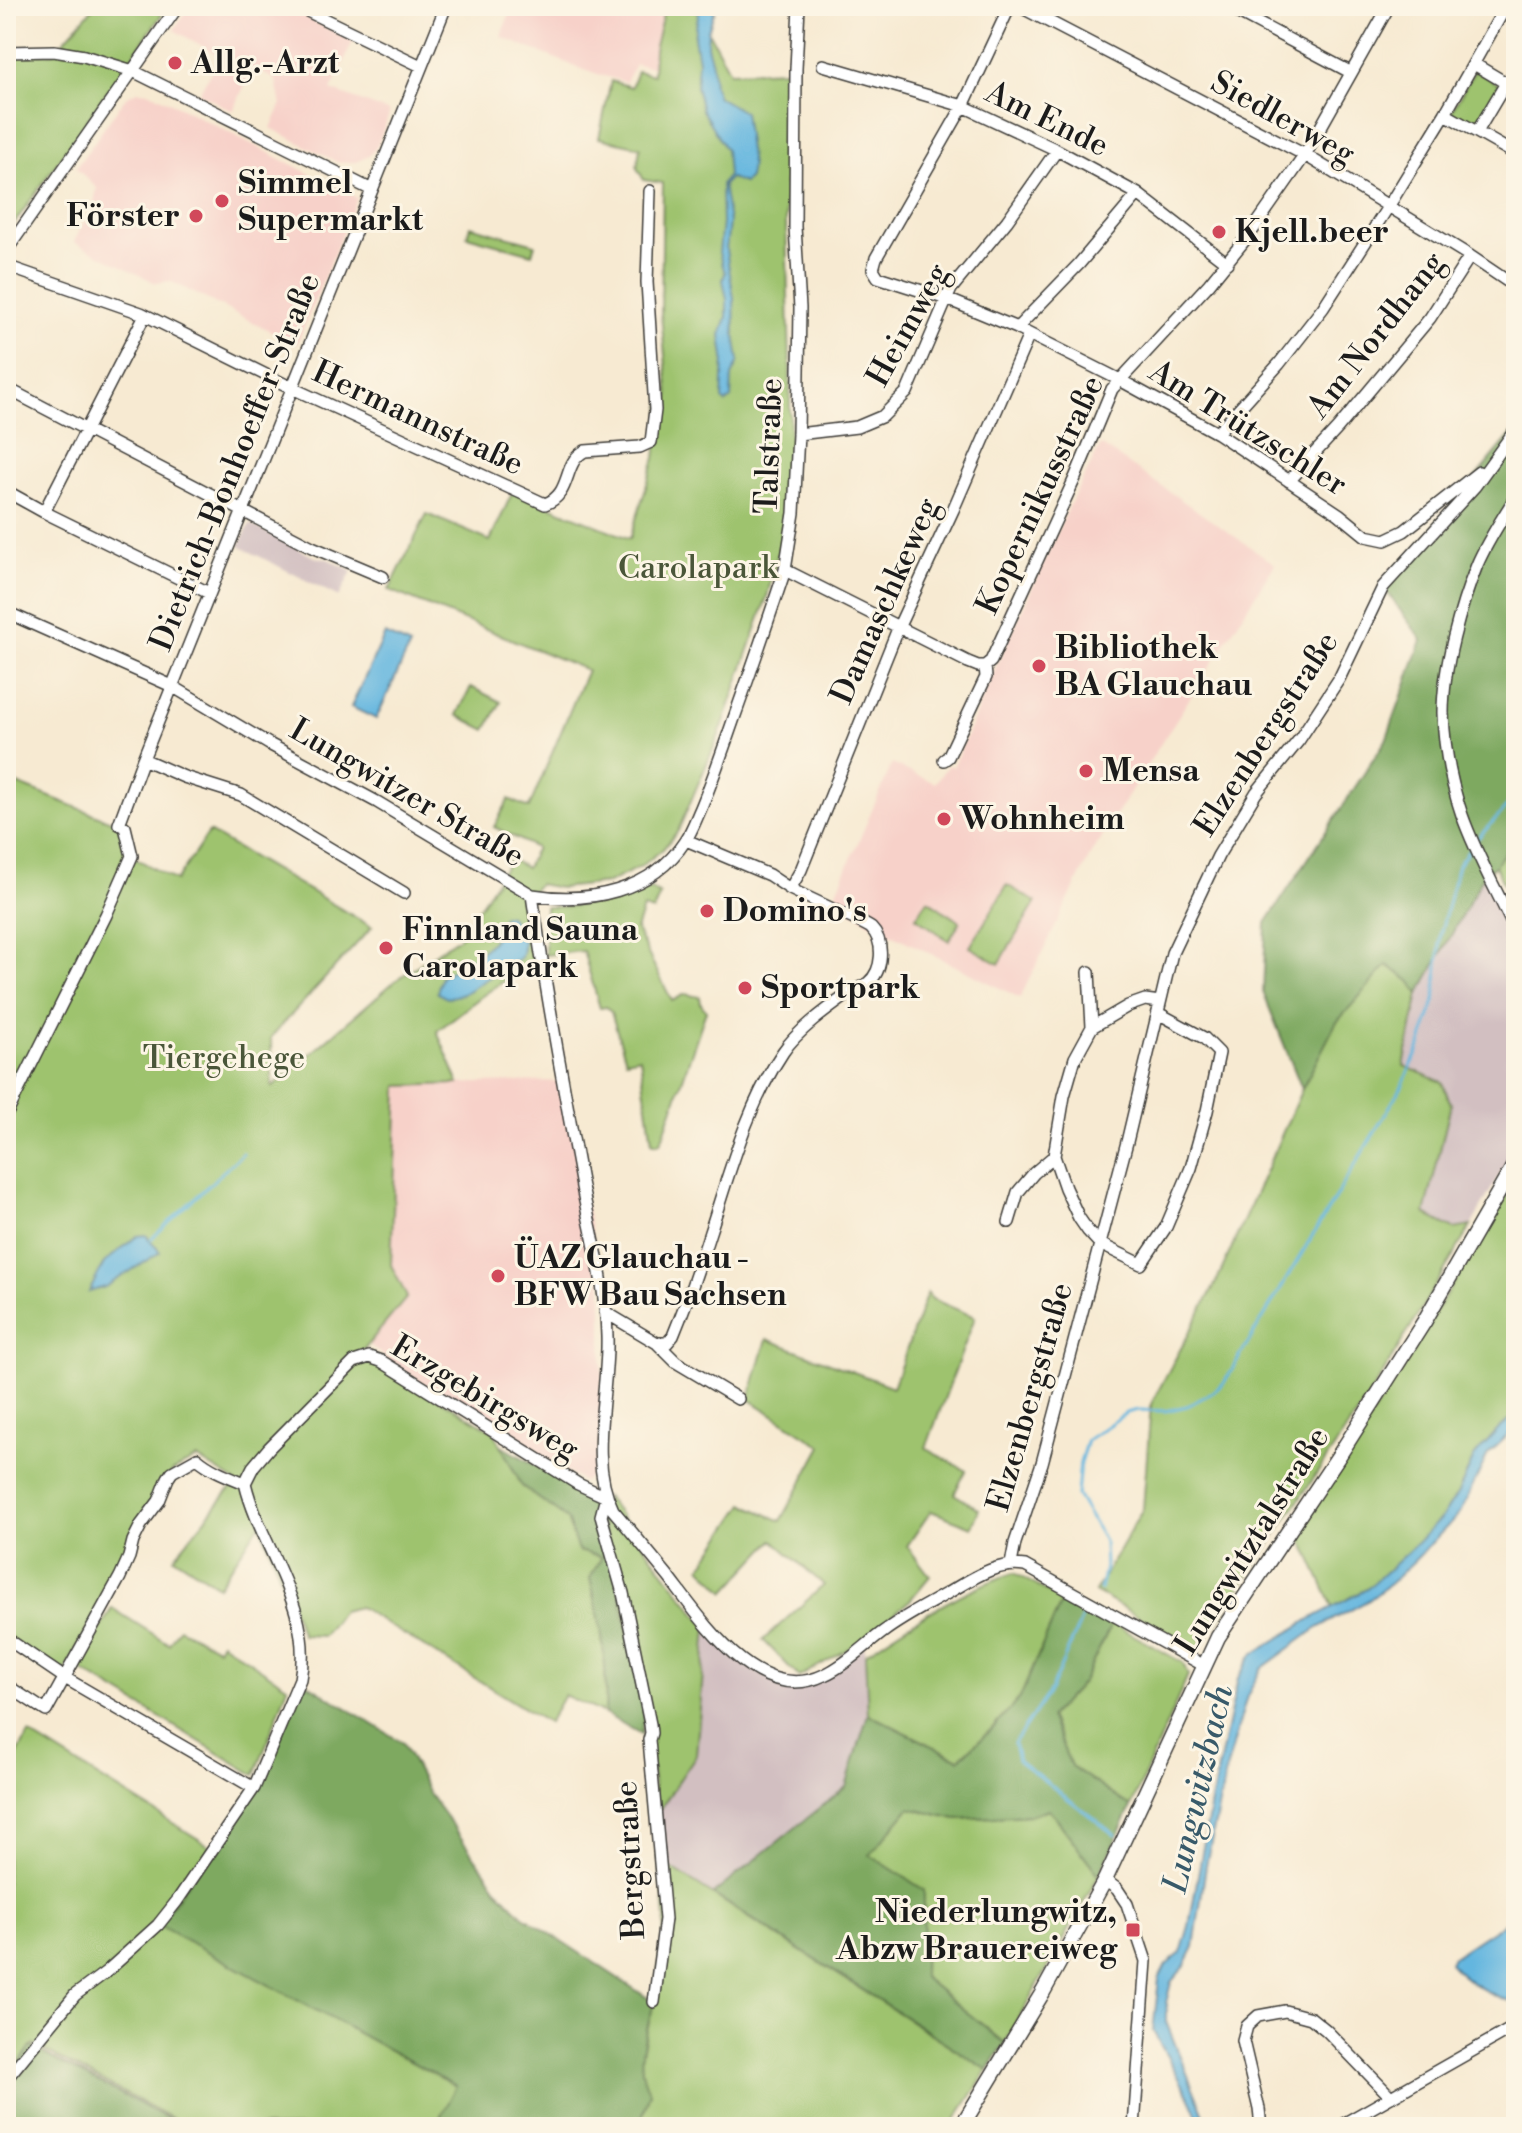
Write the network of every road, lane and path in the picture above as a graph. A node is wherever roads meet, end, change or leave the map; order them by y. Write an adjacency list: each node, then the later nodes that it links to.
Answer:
1 (178, 6): 14 (street)
2 (297, 6): 13 (street)
3 (446, 6): 13 (street, Dietrich-Bonhoeffer-Straße)
4 (799, 6): 41 (street, Talstraße)
5 (1010, 6): 16 (street)
6 (1389, 6): 15 (street, Kopernikusstraße)
7 (1506, 6): 11 (street)
8 (1026, 7): 21 (street, Siedlerweg)
9 (1233, 10): 15 (street)
10 (6, 52): 14 (street)
11 (1474, 64): 17 (street); 18 (street)
12 (823, 65): 16 (street, Am Ende)
13 (421, 66): 22 (street, Dietrich-Bonhoeffer-Straße)
14 (133, 71): 22 (street); 26 (street)
15 (1350, 72): 21 (street, Kopernikusstraße)
16 (963, 106): 19 (street, Am Ende); 31 (street, Am Trützschler)
17 (1445, 114): 18 (street); 25 (street)
18 (1477, 132): 20 (street)
19 (1057, 150): 24 (street, Am Ende); 31 (street, Heimweg)
20 (1512, 152)
21 (1305, 155): 25 (street, Siedlerweg); 28 (street, Kopernikusstraße)
22 (372, 190): 37 (street, Dietrich-Bonhoeffer-Straße)
23 (650, 191): 37 (street, Hermannstraße)
24 (1138, 194): 28 (street, Am Ende); 33 (street)
25 (1388, 207): 27 (street, Siedlerweg); 40 (street)
26 (6, 251)
27 (1470, 256): 30 (street, Siedlerweg); 43 (street, Am Nordhang)
28 (1227, 263): 35 (street, Kopernikusstraße)
29 (6, 266): 32 (street, Hermannstraße)
30 (1516, 287)
31 (947, 299): 33 (street, Am Trützschler); 41 (street, Heimweg)
32 (145, 315): 37 (street, Hermannstraße); 39 (street)
33 (1017, 328): 34 (street, Am Trützschler)
34 (1029, 335): 35 (street, Am Trützschler); 52 (street, Damaschkeweg)
35 (1120, 380): 40 (street, Am Trützschler); 53 (street, Kopernikusstraße)
36 (6, 388): 39 (street)
37 (292, 388): 46 (street, Dietrich-Bonhoeffer-Straße)
38 (1516, 429): 42 (street, Elzenbergstraße)
39 (86, 430): 46 (street); 47 (street)
40 (1217, 433): 43 (street, Am Trützschler)
41 (798, 434): 48 (street, Talstraße)
42 (1492, 462): 43 (street, Am Trützschler); 63 (street, Elzenbergstraße)
43 (1289, 481)
44 (6, 491): 47 (street)
45 (1516, 496): 61 (street)
46 (242, 510): 49 (street); 50 (street, Dietrich-Bonhoeffer-Straße)
47 (44, 512): 50 (street)
48 (785, 570): 52 (street); 57 (street, Talstraße)
49 (383, 577)
50 (209, 593): 54 (street, Dietrich-Bonhoeffer-Straße)
51 (6, 612): 54 (street, Lungwitzer Straße)
52 (899, 626): 53 (street); 58 (street, Damaschkeweg)
53 (985, 666): 56 (street, Kopernikusstraße)
54 (172, 686): 55 (street, Dietrich-Bonhoeffer-Straße); 60 (street, Lungwitzer Straße)
55 (143, 759): 59 (street); 65 (street, Dietrich-Bonhoeffer-Straße)
56 (944, 760)
57 (686, 840): 58 (street); 60 (street, Talstraße)
58 (790, 889): 71 (street)
59 (404, 893)
60 (532, 895): 70 (street, Lungwitzer Straße)
61 (1516, 932)
62 (1089, 972): 64 (street)
63 (1159, 1008): 64 (street); 69 (street, Elzenbergstraße); 69 (street)
64 (1092, 1027): 66 (street)
65 (6, 1115)
66 (1054, 1156): 68 (street); 69 (street)
67 (1516, 1162): 77 (main road, Lungwitztalstraße)
68 (1009, 1222)
69 (1100, 1244): 75 (street, Elzenbergstraße)
70 (605, 1312): 71 (street); 74 (street, Lungwitzer Straße)
71 (657, 1343): 72 (street)
72 (738, 1399)
73 (245, 1483): 74 (street, Erzgebirgsweg); 78 (street); 80 (street)
74 (606, 1497): 75 (street); 82 (street, Bergstraße)
75 (1011, 1564): 77 (street)
76 (6, 1638): 78 (street)
77 (1203, 1665): 81 (main road, Lungwitztalstraße)
78 (65, 1678): 79 (street); 80 (street)
79 (6, 1685)
80 (254, 1788): 84 (street)
81 (1105, 1880): 86 (main road, Lungwitztalstraße); 87 (street)
82 (654, 2002)
83 (1516, 2026): 85 (street)
84 (6, 2079)
85 (1390, 2096): 88 (street); 89 (street)
86 (961, 2127)
87 (1134, 2127)
88 (1261, 2127)
89 (1338, 2127)

